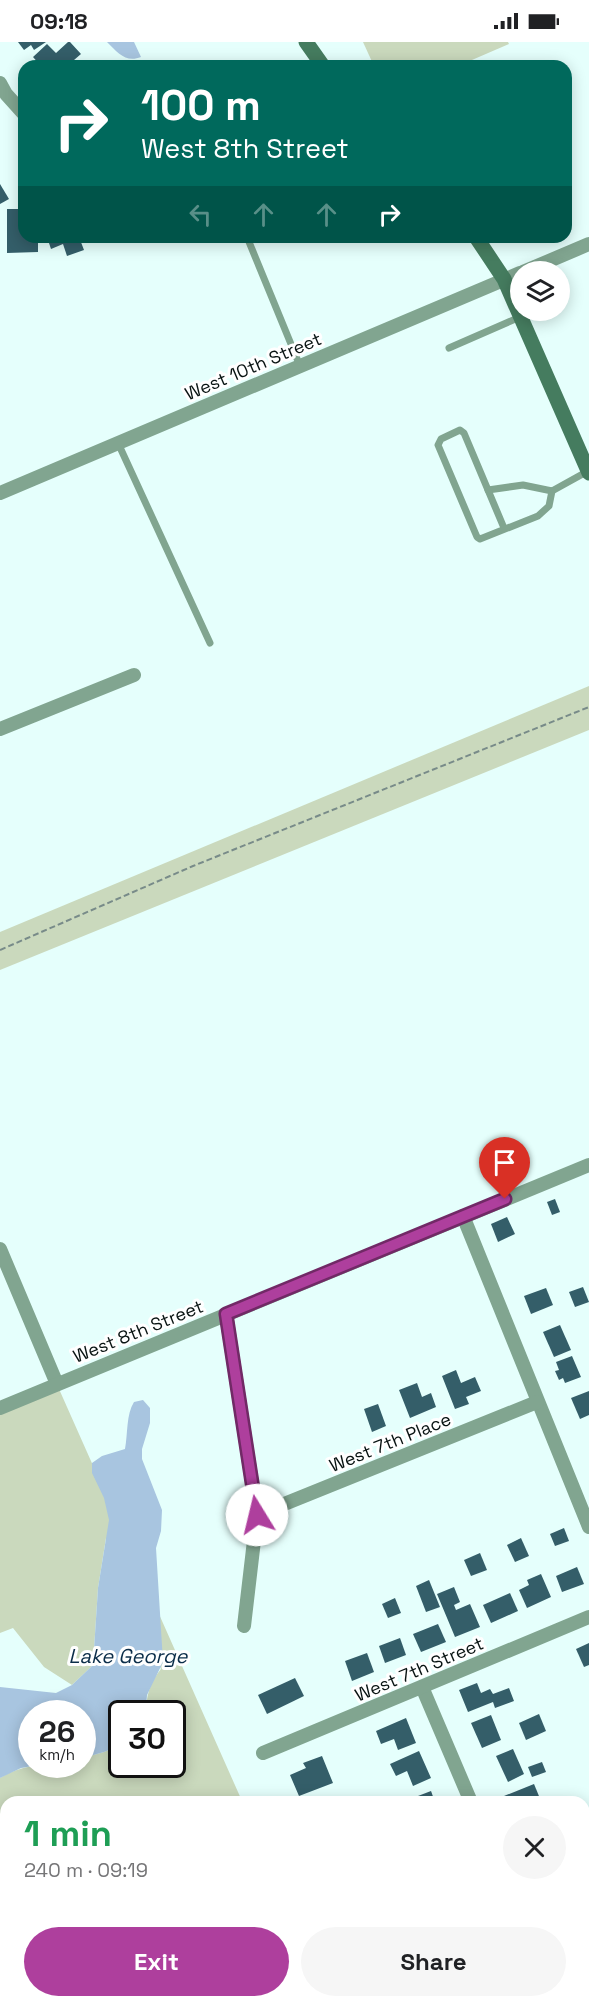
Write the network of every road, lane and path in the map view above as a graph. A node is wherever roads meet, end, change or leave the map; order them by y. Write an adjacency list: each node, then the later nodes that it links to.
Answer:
1 (306, 42): 2 (street)
2 (319, 60)
3 (0, 83): 4 (street)
4 (18, 107)
5 (249, 243): 15 (lane)
6 (480, 243): 10 (street)
7 (589, 244): 8 (street, West 10th Street)
8 (548, 261)
9 (510, 277): 10 (street, West 10th Street)
10 (504, 279): 11 (street); 15 (street, West 10th Street)
11 (510, 293)
12 (510, 321): 14 (lane)
13 (522, 321): 17 (street)
14 (449, 348)
15 (300, 366): 16 (street, West 10th Street)
16 (118, 443): 20 (street, West 10th Street); 22 (lane)
17 (589, 472): 19 (lane)
18 (488, 490): 19 (lane); 21 (lane); 21 (lane)
19 (552, 490): 21 (lane)
20 (0, 493)
21 (504, 528)
22 (210, 643)
23 (134, 675): 25 (street)
24 (589, 707): 26 (path)
25 (0, 729)
26 (0, 950)
27 (589, 1165): 28 (street, West 8th Street)
28 (463, 1216): 30 (street, West 8th Street); 32 (street)
29 (0, 1249): 31 (street)
30 (226, 1314): 31 (street, West 8th Street); 34 (street)
31 (57, 1384): 33 (street, West 8th Street)
32 (537, 1402): 34 (street, West 7th Place); 35 (street)
33 (0, 1408)
34 (257, 1515): 37 (street)
35 (589, 1527)
36 (589, 1617): 38 (street, West 7th Street)
37 (244, 1626)
38 (422, 1687): 39 (street, West 7th Street); 40 (street)
39 (263, 1753)
40 (468, 1796)

